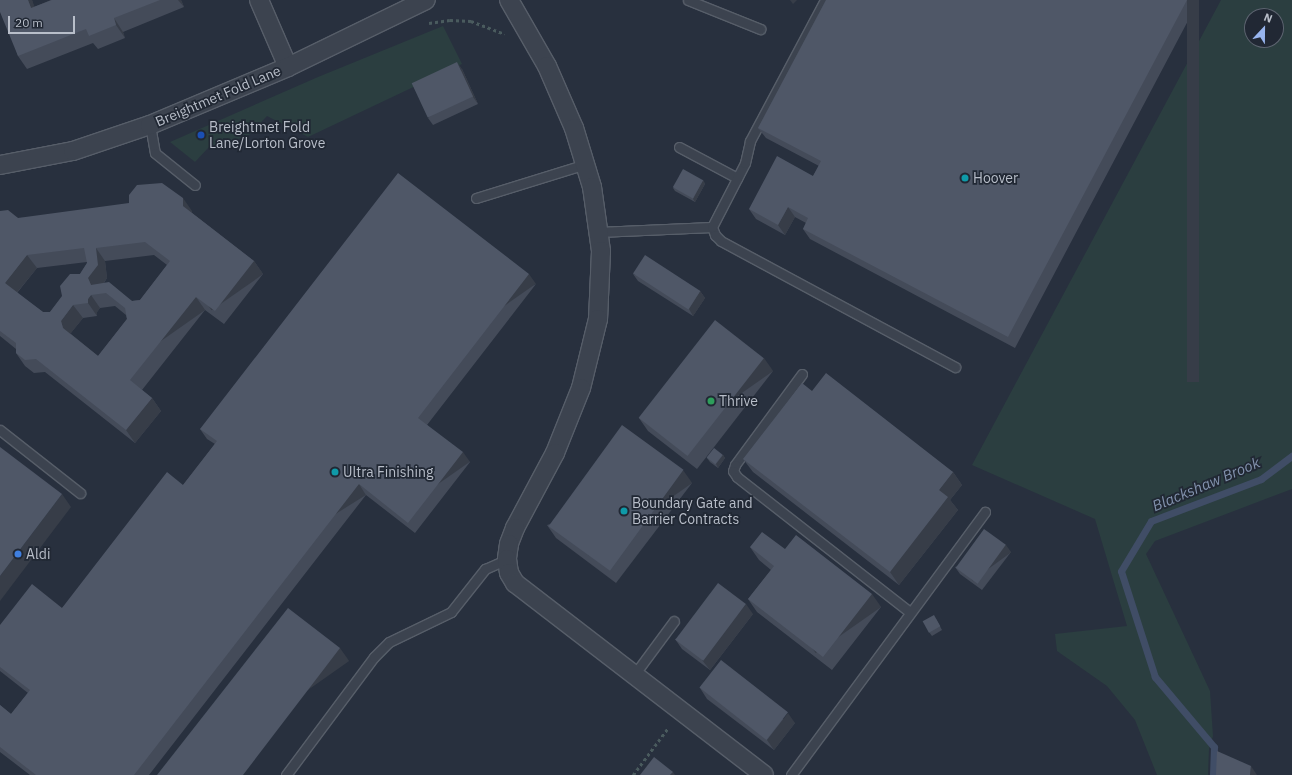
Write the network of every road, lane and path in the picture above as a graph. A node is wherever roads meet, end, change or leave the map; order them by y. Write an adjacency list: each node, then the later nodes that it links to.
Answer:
1 (259, 0): 9 (street)
2 (426, 0): 9 (street, Breightmet Fold Lane)
3 (509, 0): 8 (street)
4 (688, 0): 7 (lane)
5 (825, 0): 14 (lane)
6 (428, 23): 8 (path)
7 (760, 29)
8 (530, 37): 12 (street)
9 (288, 67): 10 (street, Breightmet Fold Lane)
10 (150, 124): 13 (street, Breightmet Fold Lane); 15 (lane)
11 (679, 147): 14 (lane)
12 (586, 164): 16 (lane); 18 (street)
13 (0, 166)
14 (737, 178): 17 (lane)
15 (195, 185)
16 (476, 198)
17 (712, 227): 18 (lane); 19 (lane)
18 (598, 232): 24 (street)
19 (955, 367)
20 (802, 374): 25 (lane)
21 (0, 430): 22 (lane)
22 (80, 493)
23 (985, 512): 25 (lane)
24 (507, 559): 27 (street); 29 (lane)
25 (910, 612): 32 (lane)
26 (674, 621): 27 (lane)
27 (634, 675): 28 (street)
28 (681, 711): 30 (path); 31 (street)
29 (286, 775)
30 (633, 775)
31 (764, 775)
32 (790, 775)

